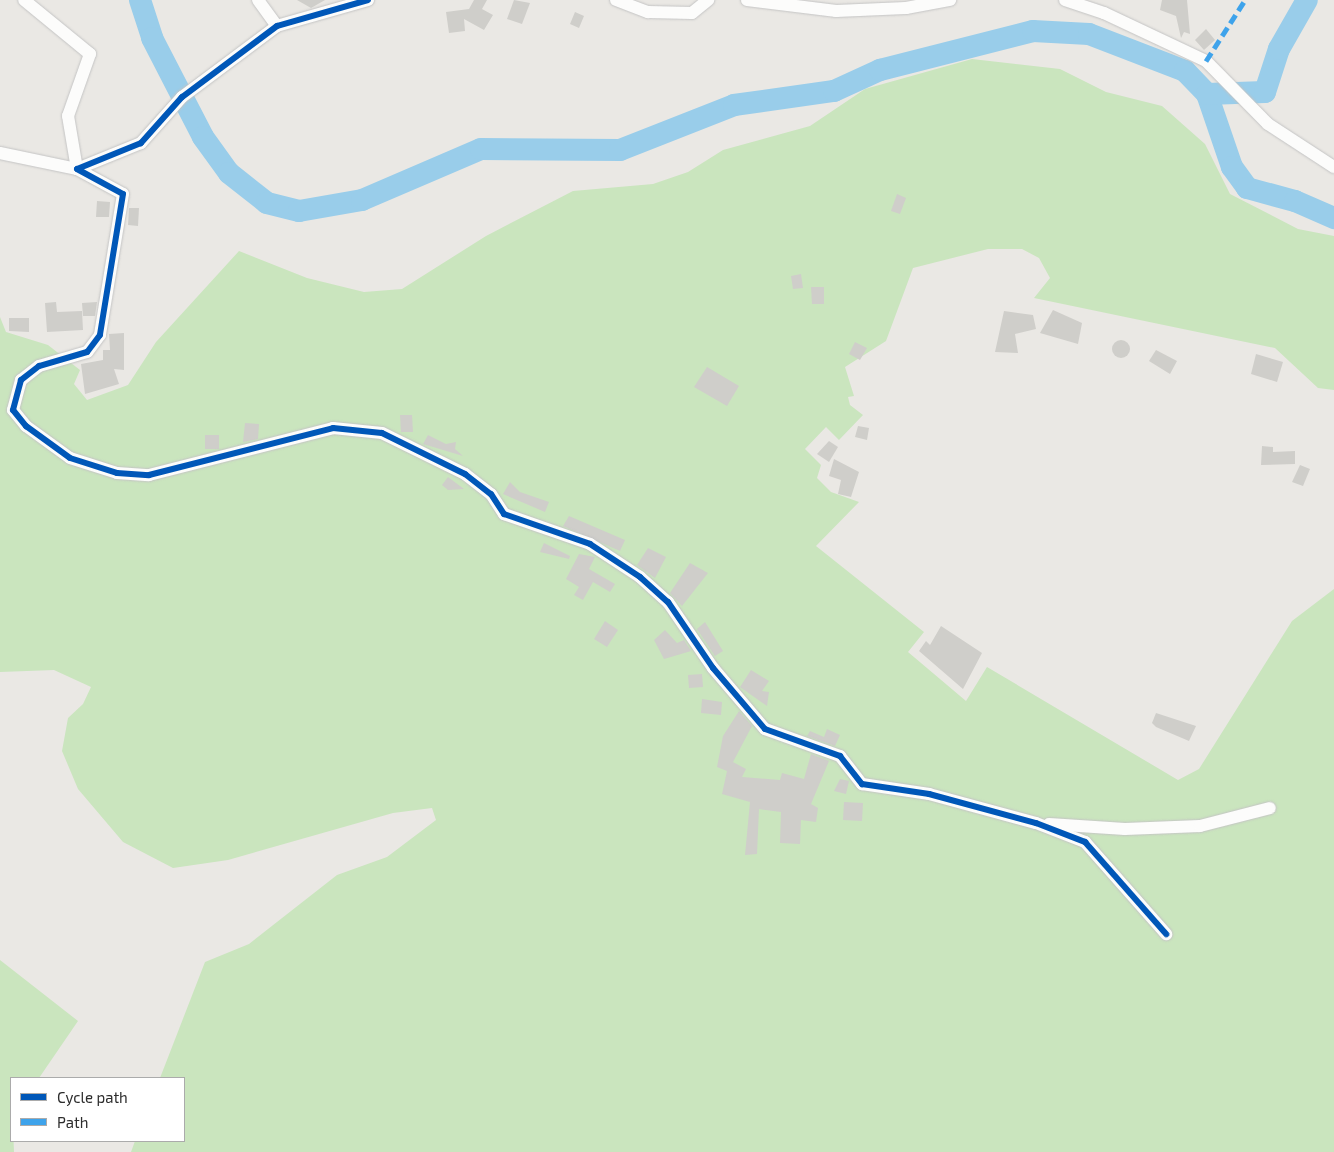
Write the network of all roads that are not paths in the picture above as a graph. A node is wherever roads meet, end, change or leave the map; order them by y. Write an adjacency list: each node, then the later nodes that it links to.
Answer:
1 (24, 0): 12 (street)
2 (258, 0): 9 (street)
3 (368, 0): 9 (street)
4 (616, 0): 5 (street)
5 (708, 0)
6 (747, 0): 7 (street)
7 (950, 0)
8 (1065, 0): 11 (street)
9 (277, 26): 12 (street)
10 (0, 154): 12 (street)
11 (1334, 167)
12 (77, 169): 14 (street)
13 (1270, 808): 14 (street)
14 (1036, 823): 15 (street)
15 (1166, 934)

